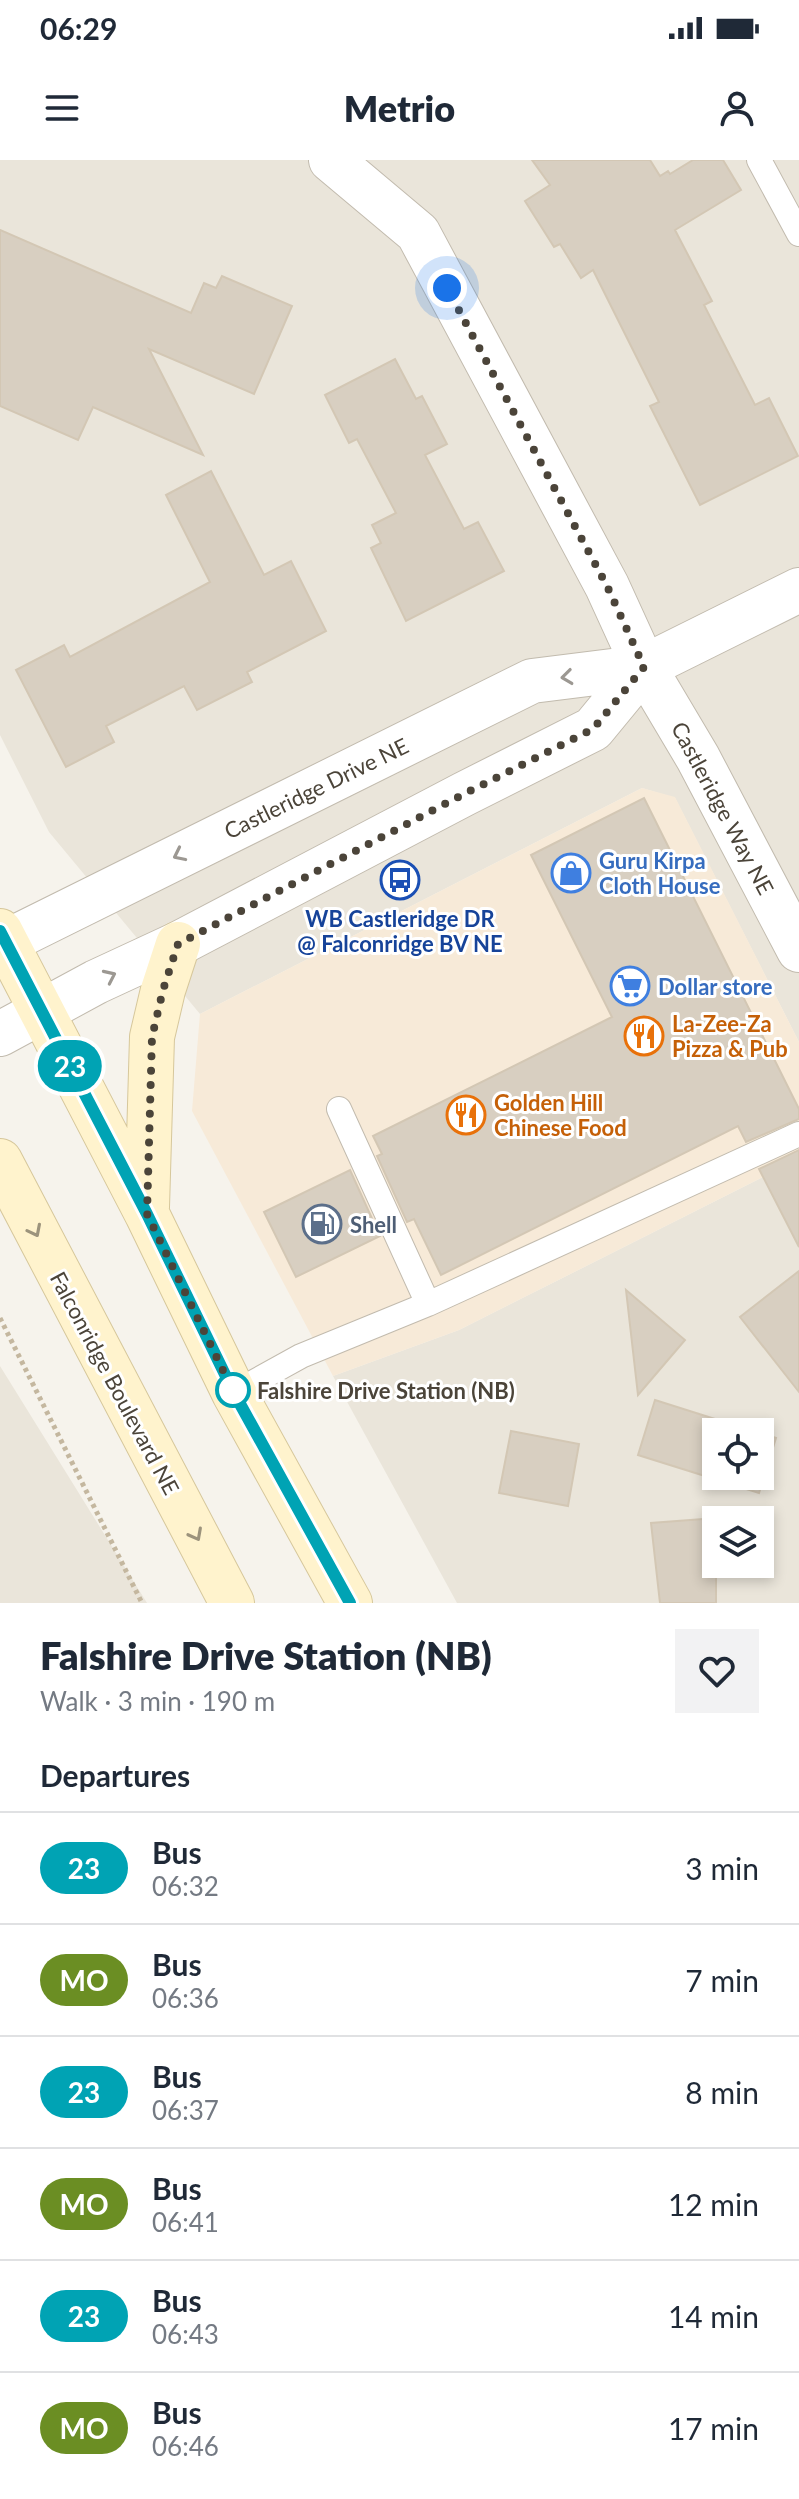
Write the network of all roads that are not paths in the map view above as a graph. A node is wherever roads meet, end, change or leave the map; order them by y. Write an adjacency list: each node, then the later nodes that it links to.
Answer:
1 (331, 160): 5 (street, Castleridge Way NE)
2 (759, 160): 3 (lane)
3 (799, 234)
4 (799, 590): 5 (street, Castleridge Drive NE)
5 (644, 667): 6 (street, Castleridge Drive NE, one-way to 6); 7 (street, Castleridge Drive NE); 8 (street, Castleridge Way NE)
6 (2, 940): 9 (main road)
7 (178, 944): 9 (street, Castleridge Drive NE, one-way to 7); 14 (main road)
8 (799, 950)
9 (44, 1011): 10 (street, Castleridge Drive NE); 14 (main road)
10 (0, 1034)
11 (339, 1109): 15 (lane)
12 (799, 1134): 15 (lane)
13 (0, 1161): 17 (main road, Falconridge Boulevard NE, one-way to 17)
14 (147, 1214): 16 (main road)
15 (428, 1304): 16 (lane)
16 (234, 1393): 18 (main road)
17 (232, 1603)
18 (350, 1603)

